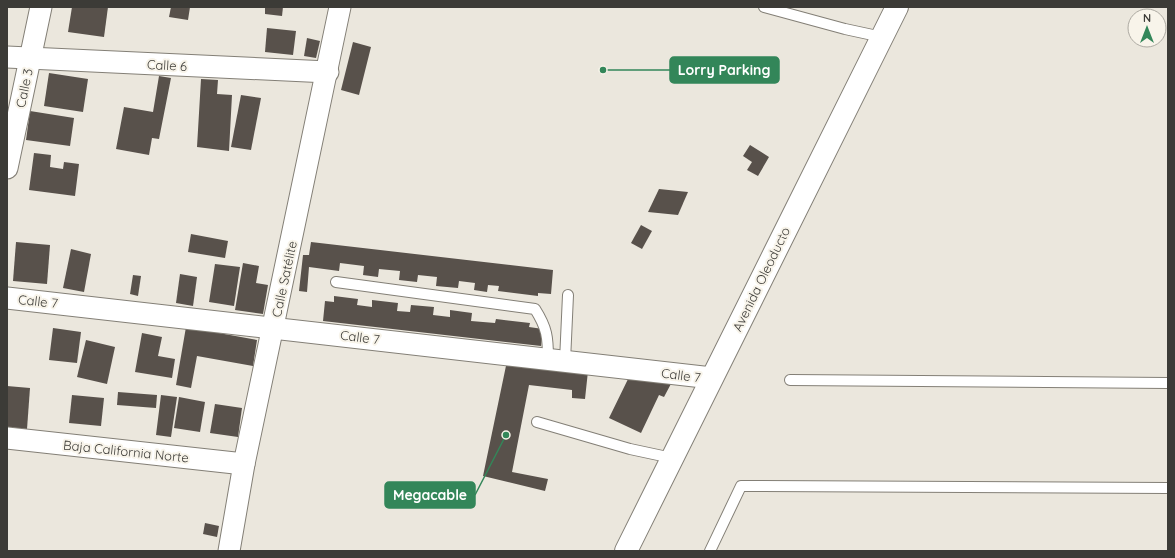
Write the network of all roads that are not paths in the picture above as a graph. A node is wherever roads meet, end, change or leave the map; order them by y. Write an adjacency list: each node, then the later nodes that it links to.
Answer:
1 (41, 7): 7 (street, Calle 3)
2 (340, 7): 8 (street, Calle Satélite)
3 (764, 7): 5 (lane)
4 (897, 7): 5 (main road, Avenida Oleoducto)
5 (882, 37): 15 (main road, Avenida Oleoducto)
6 (7, 57): 7 (street, Calle 6)
7 (30, 58): 8 (street, Calle 6); 9 (street, Calle 3)
8 (328, 72): 13 (street, Calle Satélite)
9 (7, 168)
10 (336, 282): 14 (lane)
11 (568, 295): 14 (lane)
12 (7, 298): 13 (street, Calle 7)
13 (274, 327): 14 (street, Calle 7); 21 (street, Calle Satélite)
14 (556, 360): 15 (street, Calle 7)
15 (712, 378): 20 (main road, Avenida Oleoducto)
16 (790, 380): 17 (lane)
17 (1168, 383)
18 (537, 422): 20 (lane)
19 (7, 438): 21 (street, Baja California Norte)
20 (672, 458): 24 (main road, Avenida Oleoducto)
21 (244, 464): 23 (street, Calle Satélite)
22 (1168, 488): 25 (lane)
23 (229, 551)
24 (626, 551)
25 (710, 551)

